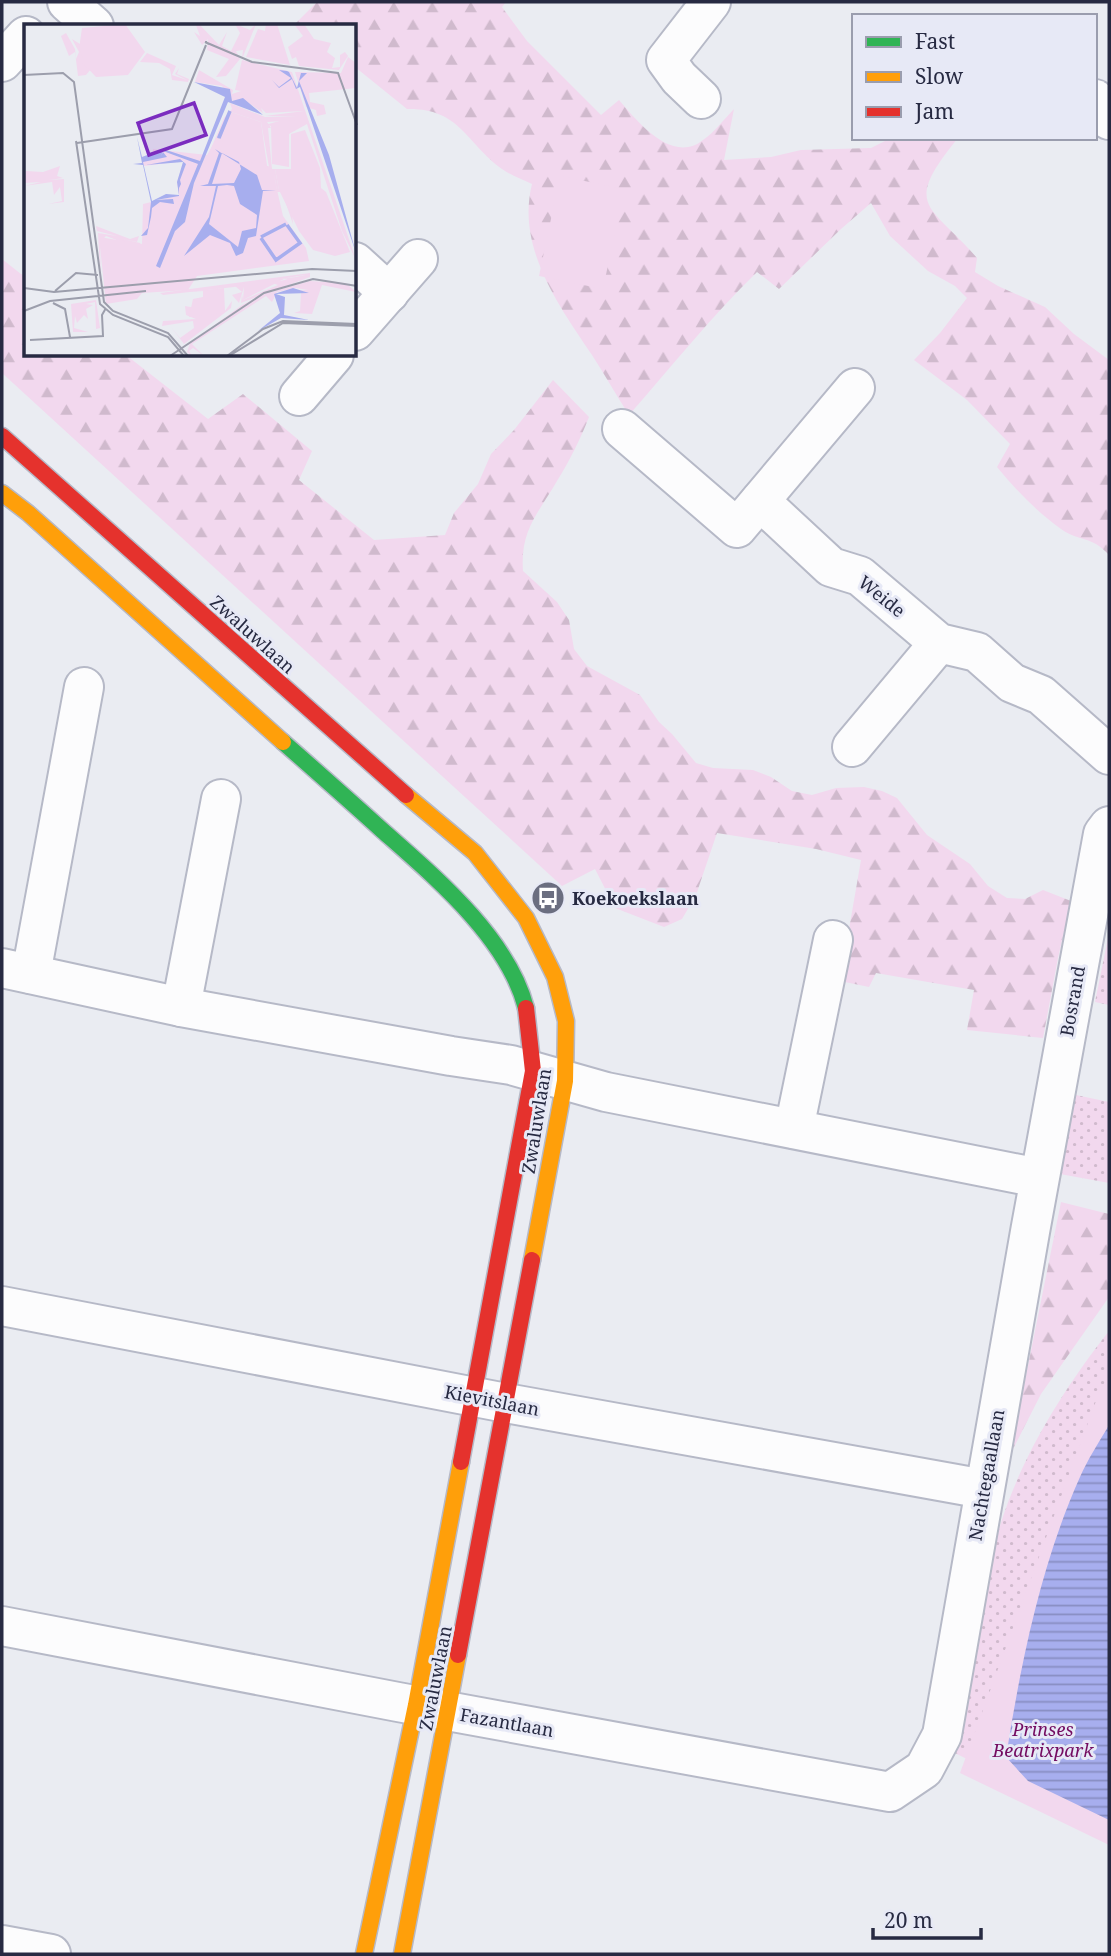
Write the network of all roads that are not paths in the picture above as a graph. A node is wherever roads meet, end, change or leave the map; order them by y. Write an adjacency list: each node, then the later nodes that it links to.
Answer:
1 (58, 2): 4 (street)
2 (67, 2): 5 (street)
3 (711, 2): 8 (street)
4 (37, 24)
5 (92, 24)
6 (24, 38): 7 (street)
7 (2, 62)
8 (701, 99)
9 (1097, 102): 10 (street)
10 (1109, 120)
11 (418, 259): 13 (street)
12 (357, 264): 13 (street)
13 (389, 293): 14 (street)
14 (357, 329)
15 (332, 357): 17 (street)
16 (855, 388): 21 (street)
17 (299, 396)
18 (621, 429): 21 (street)
19 (2, 436): 31 (main road, Zwaluwlaan)
20 (2, 493): 31 (main road, Zwaluwlaan)
21 (760, 501): 22 (street, Weide)
22 (939, 643): 24 (street); 25 (street, Weide)
23 (84, 687): 29 (street)
24 (852, 747)
25 (1109, 755)
26 (221, 799): 30 (street)
27 (1109, 826): 33 (street, Bosrand)
28 (833, 940): 32 (street)
29 (16, 971): 30 (street)
30 (181, 1007): 31 (street)
31 (549, 1076): 32 (street); 35 (main road, Zwaluwlaan); 35 (main road, Zwaluwlaan)
32 (794, 1129): 33 (street)
33 (1040, 1178): 36 (street, Nachtegaallaan)
34 (2, 1306): 35 (street, Kievitslaan)
35 (489, 1400): 36 (street, Kievitslaan); 38 (main road, Zwaluwlaan); 38 (main road, Zwaluwlaan)
36 (984, 1489): 39 (street, Nachtegaallaan)
37 (2, 1626): 38 (street, Fazantlaan)
38 (432, 1708): 39 (street, Fazantlaan); 42 (main road, Zwaluwlaan); 43 (main road, Zwaluwlaan)
39 (923, 1769)
40 (2, 1945): 41 (street)
41 (51, 1954)
42 (364, 1954)
43 (402, 1954)

